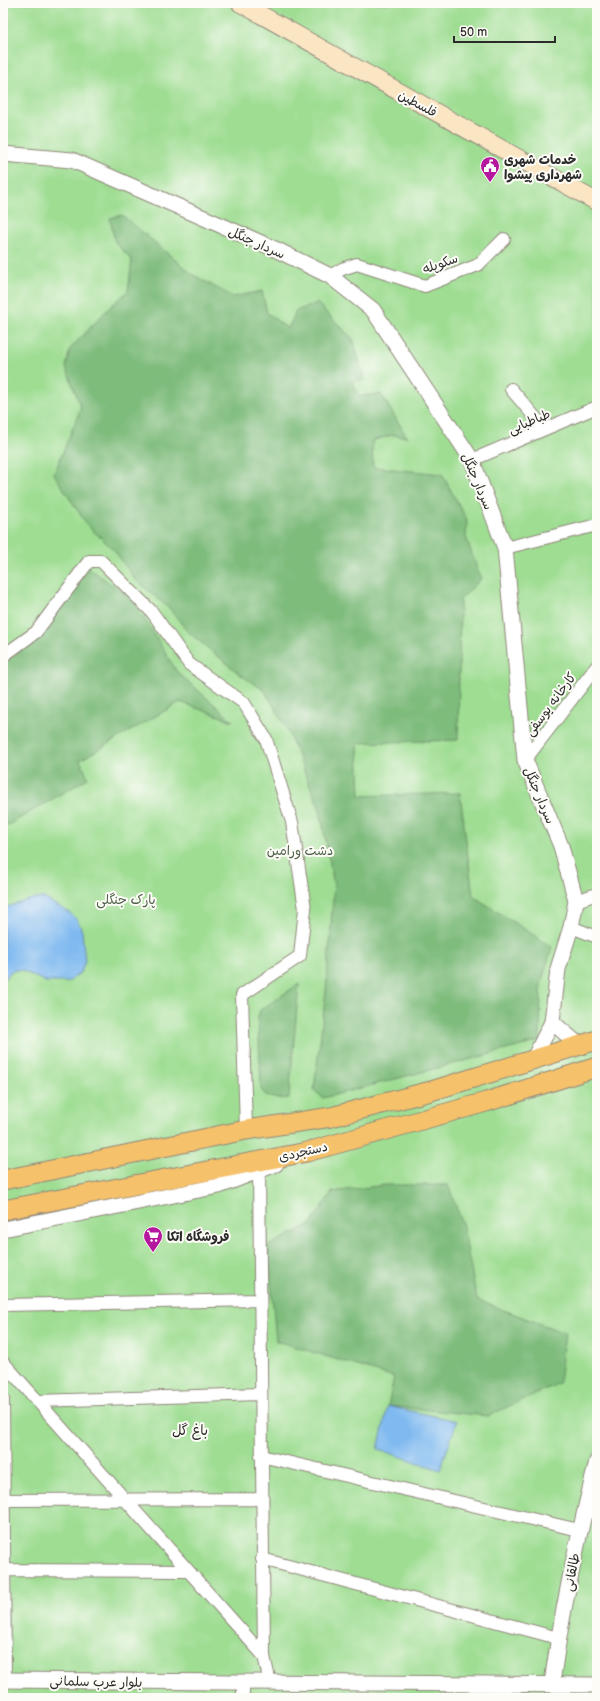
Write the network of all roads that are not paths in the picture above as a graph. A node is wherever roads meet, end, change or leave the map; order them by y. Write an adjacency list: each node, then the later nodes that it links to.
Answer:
1 (240, 3): 3 (main road, فلسطین)
2 (3, 154): 5 (street, سردار جنگل)
3 (597, 202)
4 (504, 239): 5 (street, سکوپله)
5 (330, 276): 9 (street, سردار جنگل)
6 (510, 388): 8 (street)
7 (597, 407): 8 (street, طباطبایی)
8 (545, 429): 9 (street, طباطبایی)
9 (472, 460): 11 (street, سردار جنگل)
10 (597, 526): 11 (street)
11 (505, 548): 14 (street, سردار جنگل)
12 (3, 656): 23 (street)
13 (597, 666): 14 (street, کارخانه یوسفی)
14 (525, 760): 16 (street, سردار جنگل)
15 (597, 894): 16 (street)
16 (576, 900): 17 (street, سردار جنگل)
17 (571, 927): 18 (street); 19 (street, سردار جنگل)
18 (597, 937)
19 (552, 1022): 20 (street); 21 (street)
20 (589, 1043): 21 (main road)
21 (533, 1060): 23 (main road)
22 (597, 1067): 24 (main road, دستجردی)
23 (246, 1130): 26 (main road)
24 (307, 1152): 25 (street); 27 (main road, دستجردی)
25 (259, 1171): 28 (street); 29 (street)
26 (3, 1180)
27 (3, 1210)
28 (3, 1229)
29 (259, 1300): 30 (street); 32 (street)
30 (3, 1305)
31 (3, 1362): 34 (street)
32 (260, 1394): 34 (street); 35 (street)
33 (3, 1398): 38 (street)
34 (37, 1401): 39 (street)
35 (261, 1456): 37 (street); 41 (street)
36 (597, 1461): 40 (street, طالقانی)
37 (262, 1499): 39 (street); 42 (street)
38 (3, 1500): 39 (street); 43 (street)
39 (125, 1500): 44 (street)
40 (591, 1511): 41 (street, طالقانی)
41 (579, 1530): 45 (street, طالقانی)
42 (262, 1559): 45 (street); 46 (street)
43 (4, 1570): 44 (street); 47 (street)
44 (188, 1571): 46 (street)
45 (558, 1638): 50 (street, طالقانی)
46 (264, 1656): 49 (street)
47 (4, 1680): 48 (street, بلوار عرب سلمانی)
48 (243, 1682): 49 (street, بلوار عرب سلمانی); 52 (street)
49 (270, 1683): 50 (street, بلوار عرب سلمانی)
50 (552, 1684): 51 (street, بلوار عرب سلمانی)
51 (597, 1685)
52 (243, 1698)

